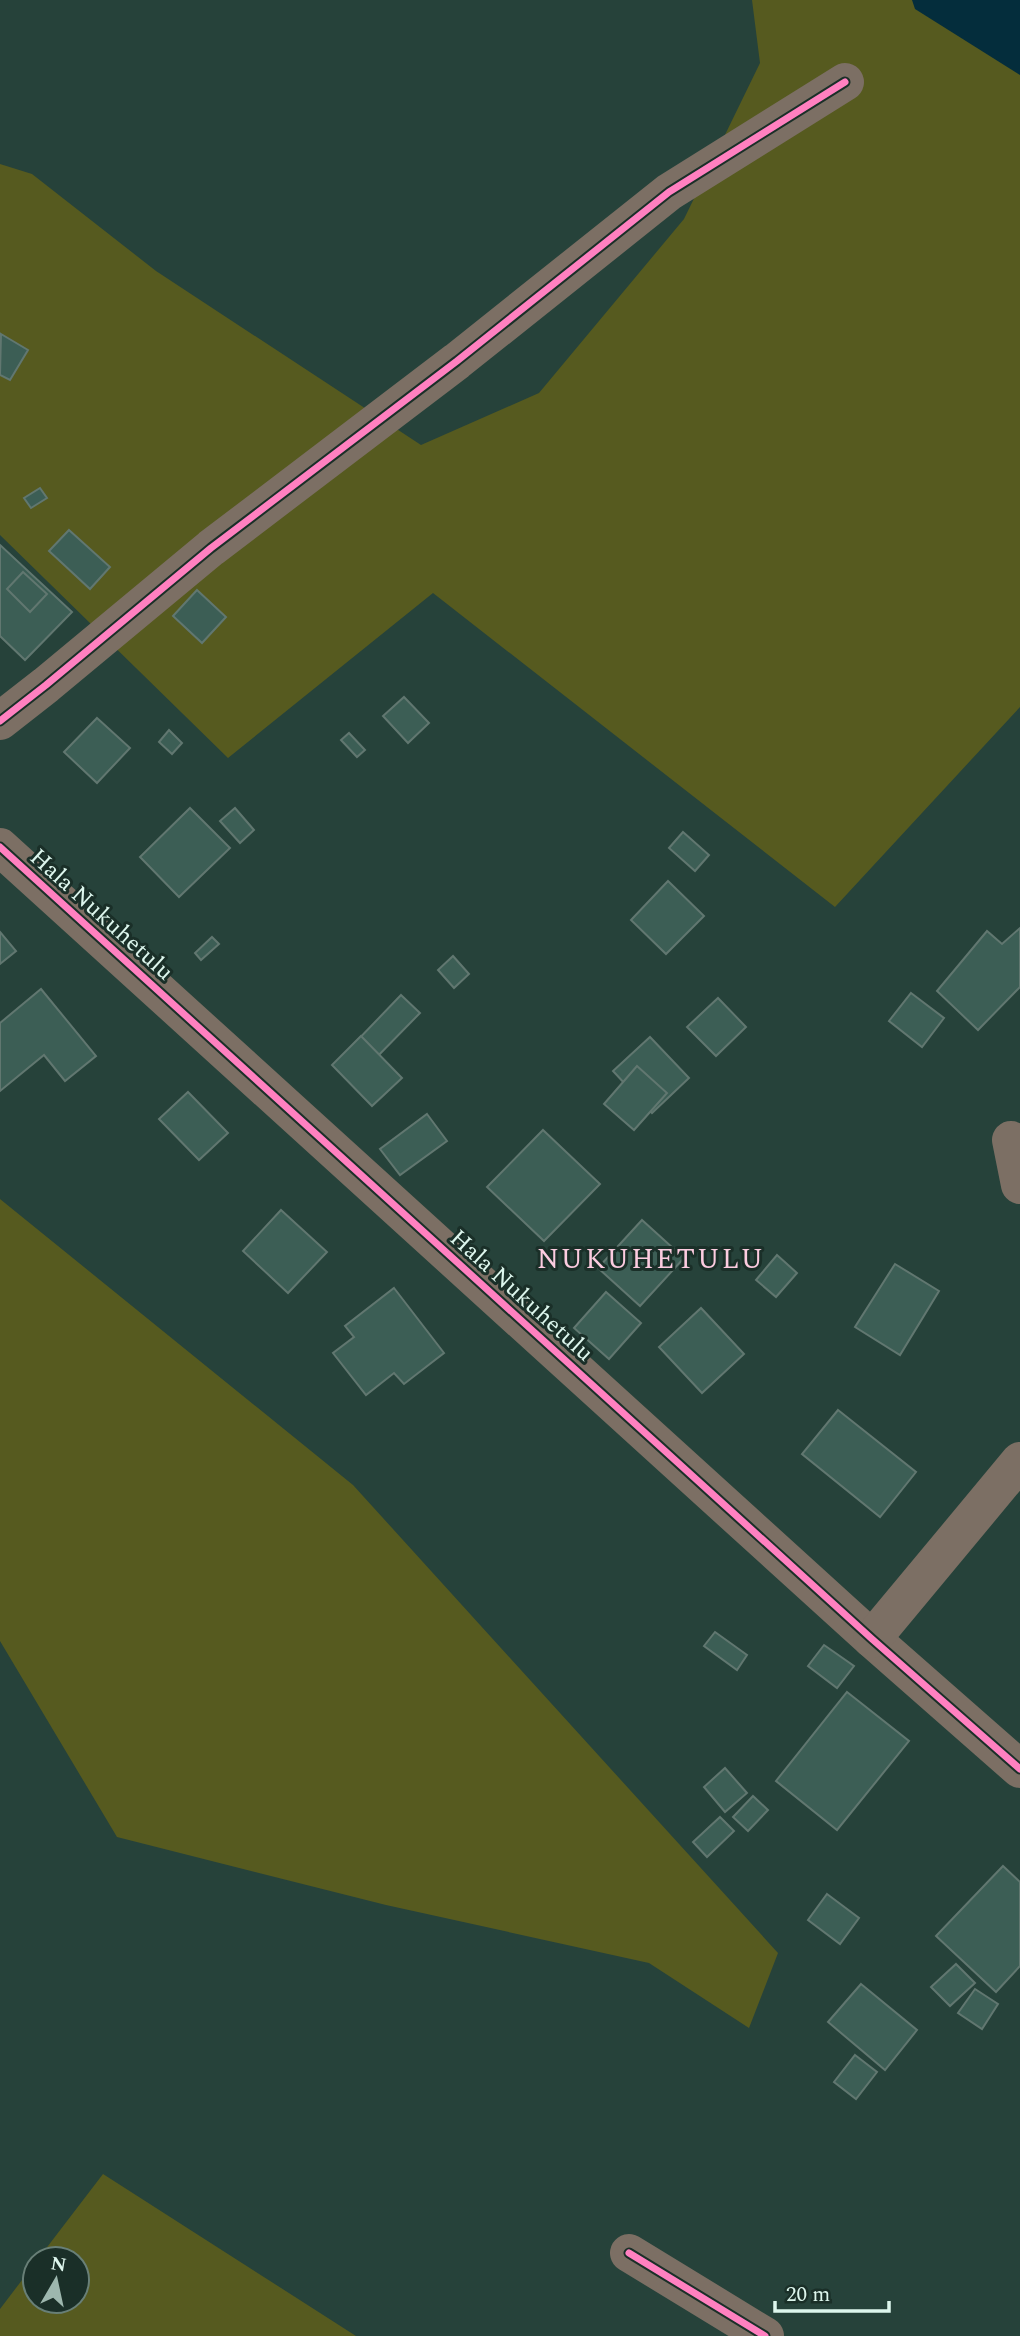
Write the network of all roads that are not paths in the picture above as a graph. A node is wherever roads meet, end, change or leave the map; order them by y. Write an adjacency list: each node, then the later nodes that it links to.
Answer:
1 (845, 82): 2 (street)
2 (0, 721)
3 (0, 847): 7 (street, Hala Nukuhetulu)
4 (1011, 1140): 5 (street)
5 (1020, 1185)
6 (1020, 1461): 7 (street)
7 (872, 1639): 8 (street, Hala Nukuhetulu)
8 (1020, 1769)
9 (629, 2253): 10 (street)
10 (765, 2336)

